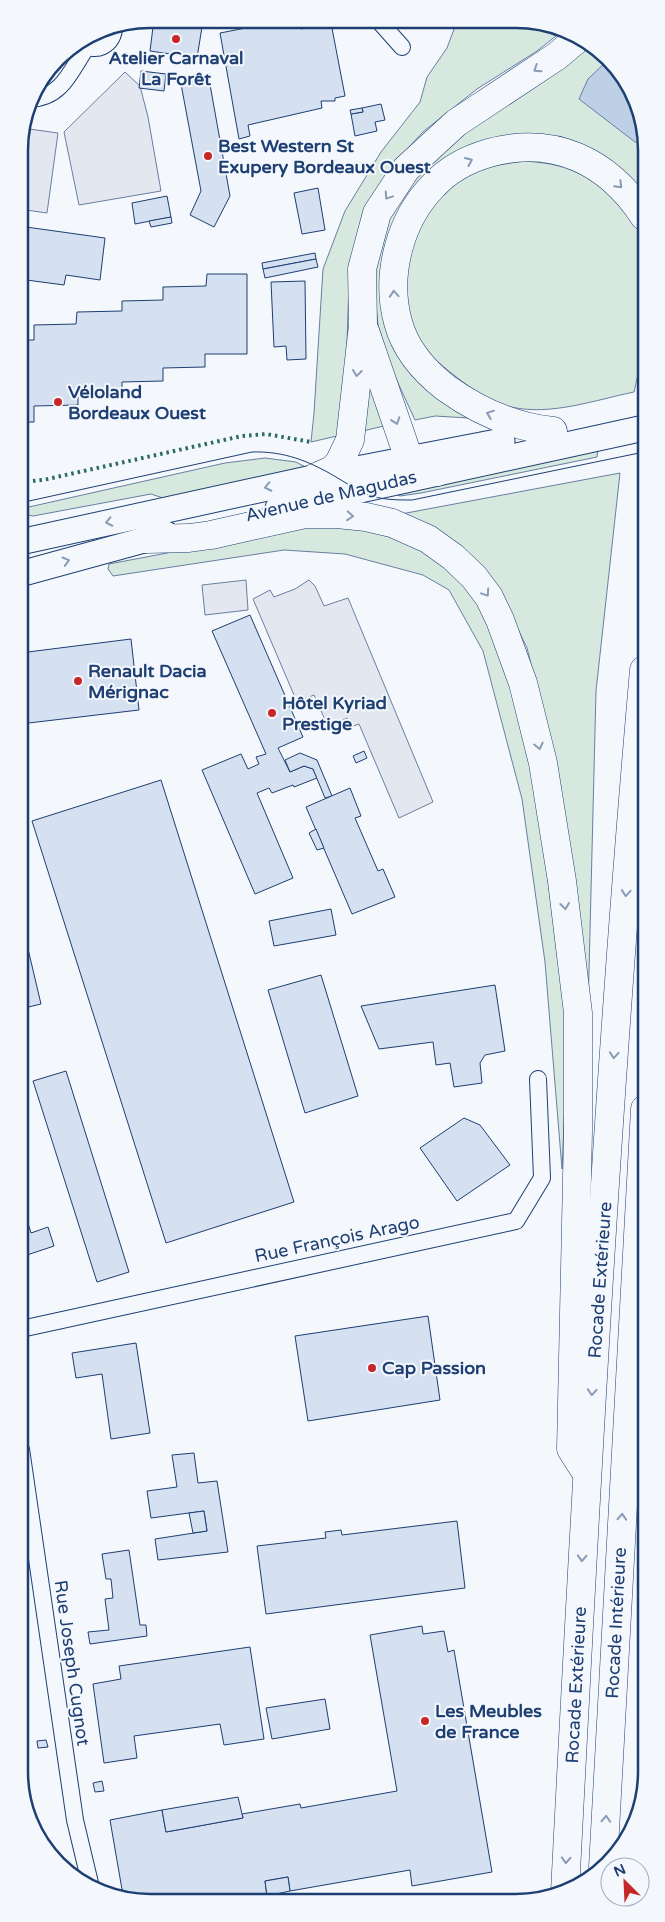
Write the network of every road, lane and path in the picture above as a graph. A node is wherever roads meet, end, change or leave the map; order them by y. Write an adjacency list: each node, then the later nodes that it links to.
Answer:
1 (385, 28): 5 (street)
2 (114, 33): 4 (street)
3 (573, 42): 9 (highway, one-way to 9)
4 (87, 45)
5 (402, 47)
6 (82, 48): 7 (street)
7 (39, 99)
8 (638, 207): 13 (highway, one-way to 8)
9 (363, 325): 14 (highway, one-way to 14); 16 (highway, one-way to 16)
10 (638, 414): 12 (main road, Avenue de Magudas)
11 (638, 428): 12 (main road, Avenue de Magudas)
12 (600, 429): 13 (main road, Avenue de Magudas); 15 (main road, Avenue de Magudas)
13 (553, 431): 14 (main road, Avenue de Magudas)
14 (408, 459): 15 (highway); 16 (main road, Avenue de Magudas)
15 (437, 472): 17 (main road, Avenue de Magudas)
16 (316, 477): 18 (main road, Avenue de Magudas, one-way to 18)
17 (146, 539): 19 (main road, Avenue de Magudas, one-way to 17); 24 (highway, one-way to 24)
18 (28, 540)
19 (28, 572)
20 (638, 750): 24 (highway, Rocade Extérieure, one-way to 24)
21 (538, 1079): 23 (street, Rue François Arago)
22 (637, 1254): 26 (highway, Rocade Intérieure, one-way to 22)
23 (28, 1326)
24 (587, 1474): 28 (highway, Rocade Extérieure, one-way to 28)
25 (28, 1497): 27 (street, Rue Joseph Cugnot)
26 (604, 1857)
27 (89, 1878)
28 (565, 1883)

